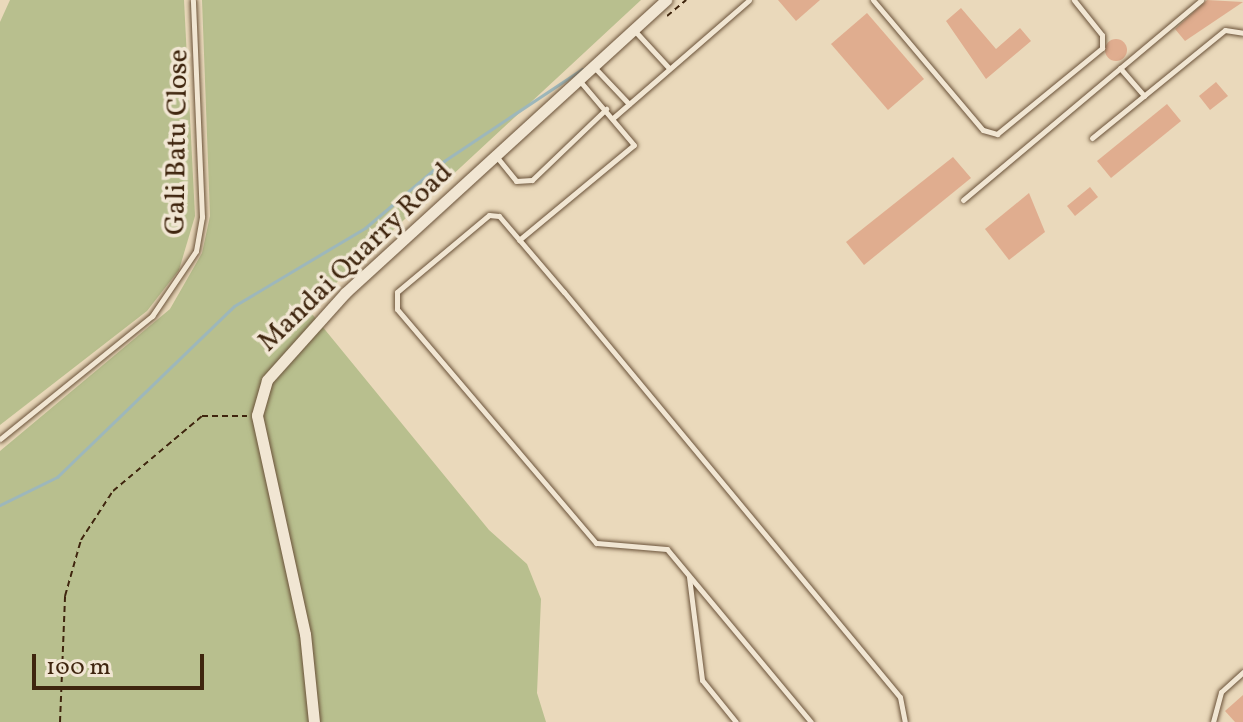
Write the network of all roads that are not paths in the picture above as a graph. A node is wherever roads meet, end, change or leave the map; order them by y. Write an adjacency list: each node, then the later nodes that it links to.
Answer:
1 (193, 0): 21 (lane, Gali Batu Close)
2 (666, 0): 7 (street, Mandai Quarry Road)
3 (749, 0): 10 (lane)
4 (873, 0): 5 (lane)
5 (1074, 0)
6 (1201, 0): 11 (lane)
7 (633, 29): 9 (street, Mandai Quarry Road); 10 (lane)
8 (1243, 33): 13 (lane)
9 (593, 66): 12 (street, Mandai Quarry Road); 14 (lane)
10 (669, 68): 14 (lane)
11 (1120, 68): 13 (lane); 19 (lane)
12 (579, 79): 15 (lane); 18 (street, Mandai Quarry Road)
13 (1144, 96): 17 (lane)
14 (629, 104): 16 (lane)
15 (606, 109): 16 (lane); 18 (lane)
16 (613, 118): 20 (lane)
17 (1092, 138)
18 (495, 156): 24 (street, Mandai Quarry Road)
19 (963, 200)
20 (519, 240): 22 (lane); 27 (lane)
21 (0, 439)
22 (689, 576): 25 (lane); 26 (lane)
23 (1243, 672): 28 (lane)
24 (314, 722)
25 (736, 722)
26 (811, 722)
27 (905, 722)
28 (1213, 722)

